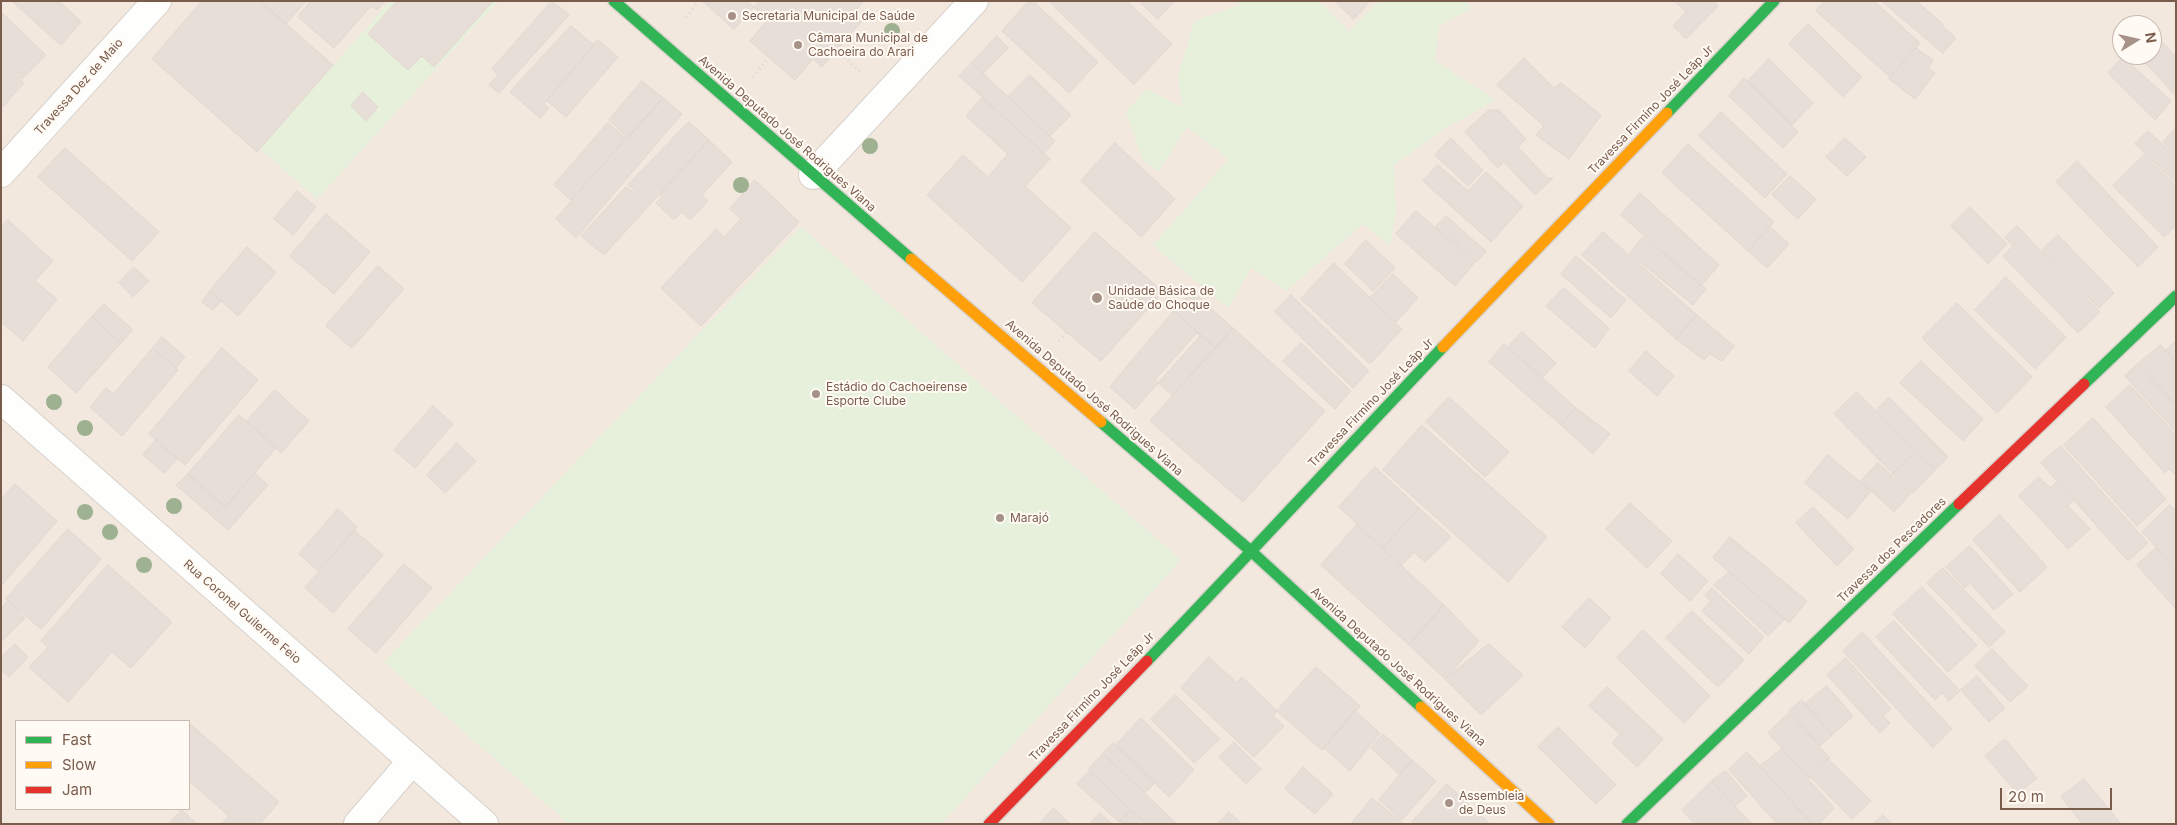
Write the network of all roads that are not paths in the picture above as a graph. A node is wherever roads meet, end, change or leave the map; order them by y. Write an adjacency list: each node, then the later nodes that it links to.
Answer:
1 (156, 1): 5 (street, Travessa Dez de Maio)
2 (614, 1): 6 (street, Avenida Deputado José Rodrigues Viana)
3 (974, 1): 6 (street)
4 (1774, 1): 9 (street, Travessa Firmino José Leãp Jr)
5 (1, 173)
6 (813, 175): 9 (street, Avenida Deputado José Rodrigues Viana)
7 (2176, 296): 15 (street, Travessa dos Pescadores)
8 (1, 399): 10 (street, Rua Coronel Guilerme Feio)
9 (1252, 552): 13 (street, Travessa Firmino José Leãp Jr); 14 (street, Avenida Deputado José Rodrigues Viana)
10 (412, 761): 11 (street); 12 (street, Rua Coronel Guilerme Feio)
11 (358, 824)
12 (484, 824)
13 (989, 824)
14 (1549, 824)
15 (1626, 824)

